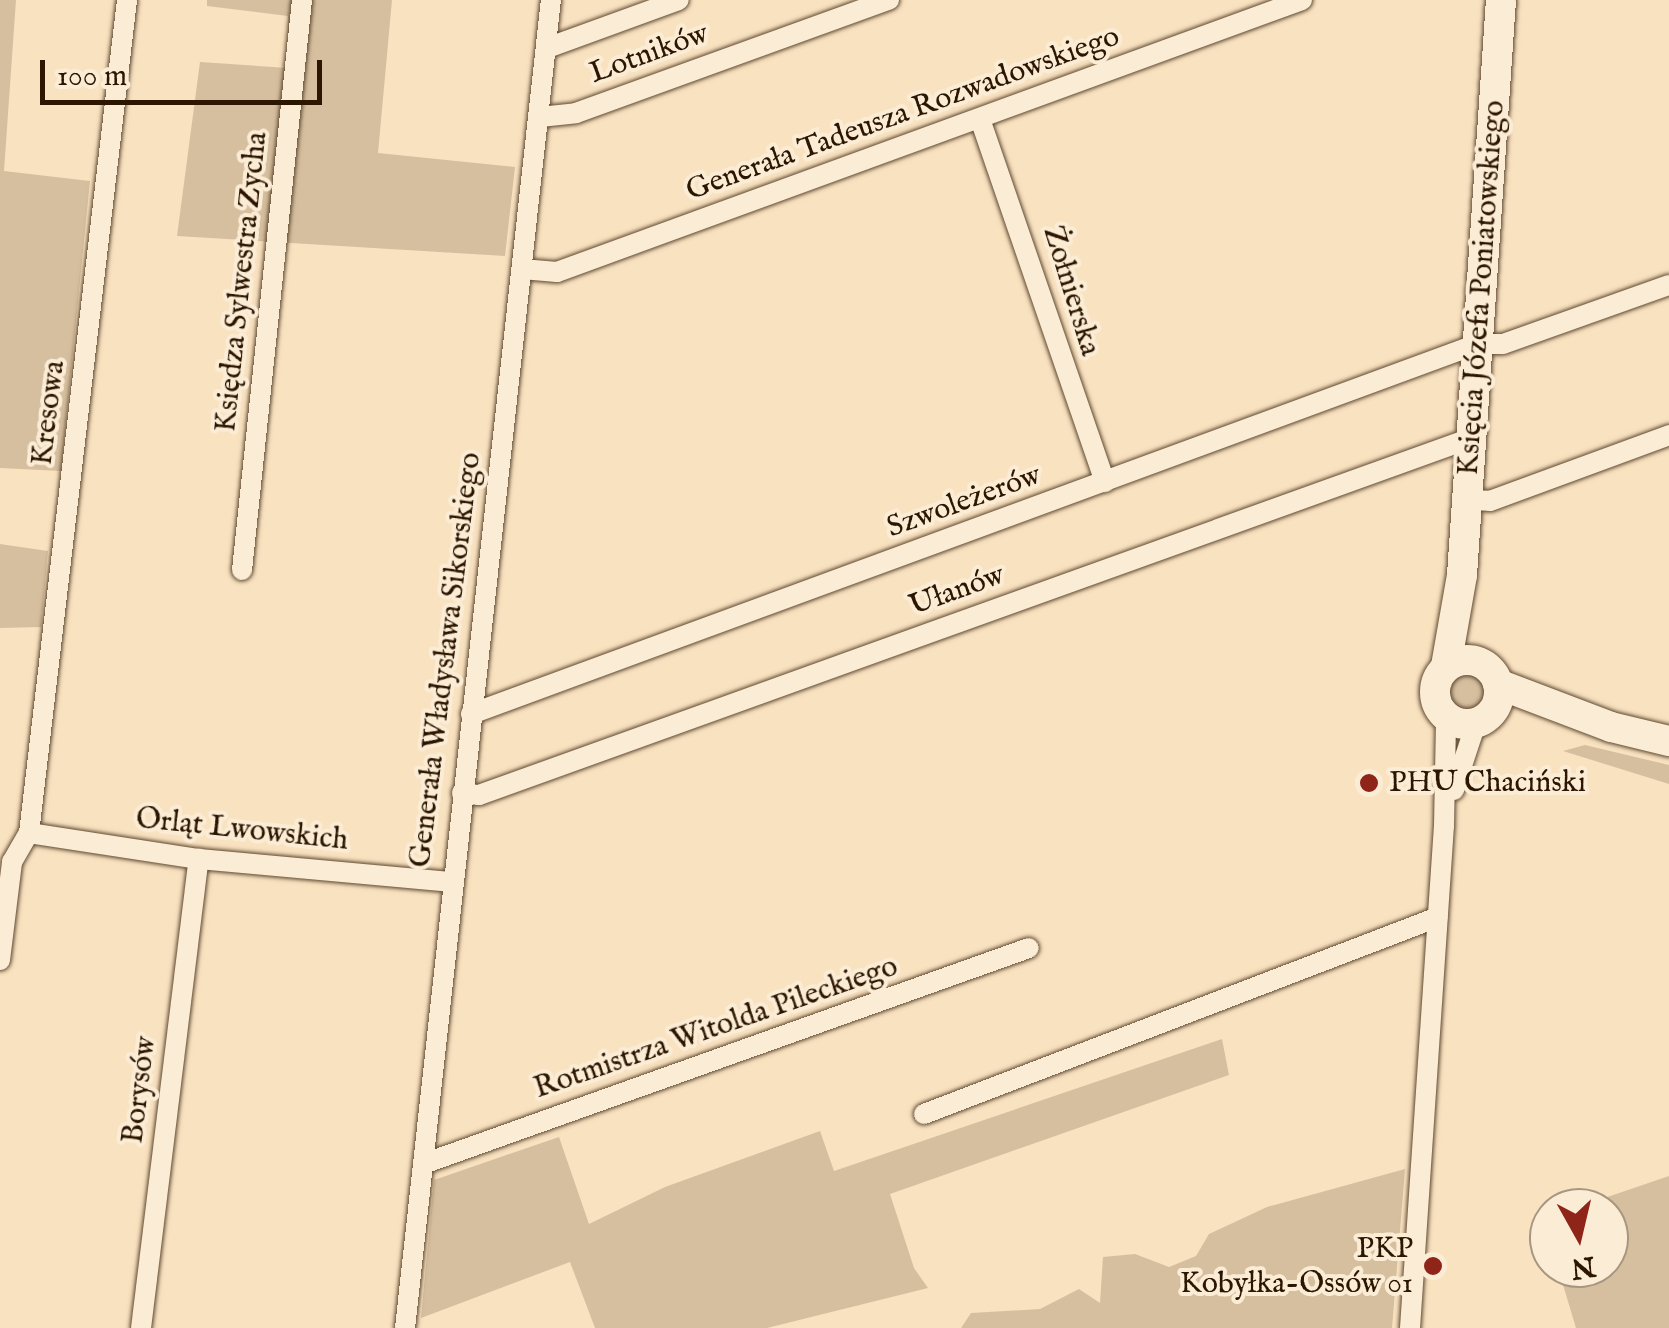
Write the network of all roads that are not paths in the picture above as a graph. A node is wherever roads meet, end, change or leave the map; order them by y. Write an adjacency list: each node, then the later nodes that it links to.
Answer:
1 (128, 0): 30 (street, Kresowa)
2 (302, 0): 18 (street, Księdza Sylwestra Zycha)
3 (551, 0): 8 (street, Generała Władysława Sikorskiego)
4 (679, 0): 8 (street)
5 (890, 0): 9 (street, Lotników)
6 (1302, 0): 10 (street, Generała Tadeusza Rozwadowskiego)
7 (1501, 0): 13 (street, Księcia Józefa Poniatowskiego)
8 (547, 48): 9 (street, Generała Władysława Sikorskiego)
9 (540, 117): 11 (street, Generała Władysława Sikorskiego)
10 (980, 119): 11 (street, Generała Tadeusza Rozwadowskiego); 16 (street, Żołnierska)
11 (522, 270): 23 (street, Generała Władysława Sikorskiego)
12 (1669, 285): 13 (street, Szwoleżerów)
13 (1477, 344): 15 (street, Księcia Józefa Poniatowskiego); 16 (street, Szwoleżerów)
14 (1669, 435): 17 (street)
15 (1471, 438): 17 (street, Księcia Józefa Poniatowskiego); 28 (street, Ułanów)
16 (1105, 482): 23 (street, Szwoleżerów)
17 (1467, 500): 19 (street, Księcia Józefa Poniatowskiego)
18 (242, 570)
19 (1462, 575): 20 (street, Księcia Józefa Poniatowskiego); 21 (street, Księcia Józefa Poniatowskiego)
20 (1477, 661): 21 (street); 22 (street)
21 (1446, 666): 24 (street)
22 (1498, 684): 25 (street); 26 (street)
23 (471, 714): 28 (street, Generała Władysława Sikorskiego)
24 (1446, 716): 25 (street); 29 (street)
25 (1483, 718): 26 (street); 29 (street)
26 (1611, 727): 27 (street)
27 (1669, 740)
28 (462, 793): 32 (street, Generała Władysława Sikorskiego)
29 (1444, 826): 33 (street)
30 (17, 841): 31 (street, Orląt Lwowskich); 35 (street, Kresowa)
31 (199, 858): 32 (street, Orląt Lwowskich); 38 (street, Borysów)
32 (450, 882): 37 (street, Generała Władysława Sikorskiego)
33 (1438, 917): 36 (street); 40 (street)
34 (1029, 948): 37 (street, Rotmistrza Witolda Pileckiego)
35 (0, 960)
36 (924, 1114)
37 (423, 1164): 39 (street, Generała Władysława Sikorskiego)
38 (141, 1328)
39 (405, 1328)
40 (1410, 1328)

